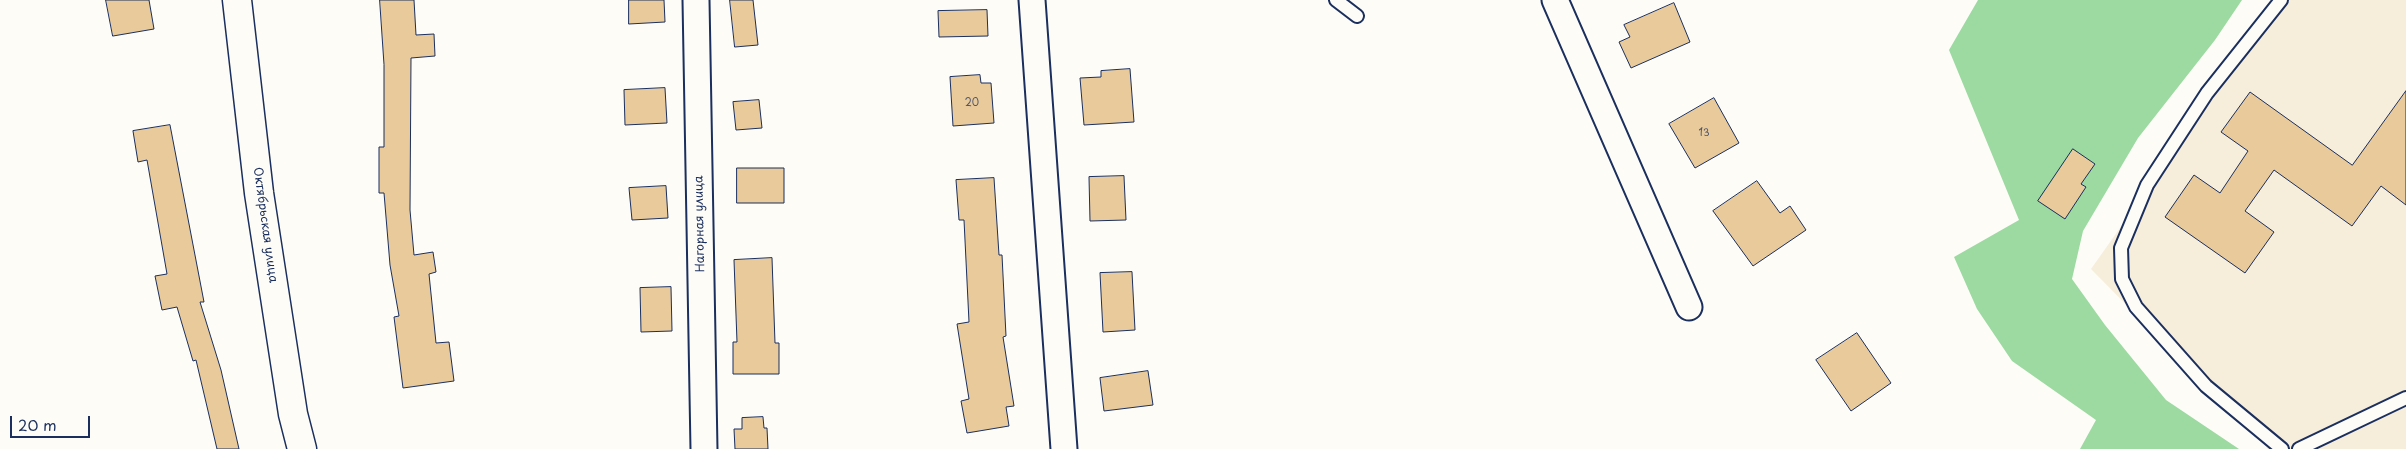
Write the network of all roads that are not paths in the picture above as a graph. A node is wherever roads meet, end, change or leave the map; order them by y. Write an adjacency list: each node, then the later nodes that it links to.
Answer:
1 (237, 0): 10 (street, Октябрьская улица)
2 (696, 0): 11 (street, Нагорная улица)
3 (1032, 0): 12 (street)
4 (1336, 0): 7 (lane)
5 (1555, 0): 8 (street)
6 (2281, 0): 13 (lane)
7 (1357, 16)
8 (1689, 307)
9 (2406, 398): 14 (lane)
10 (302, 449)
11 (704, 449)
12 (1064, 449)
13 (2282, 449)
14 (2299, 449)

